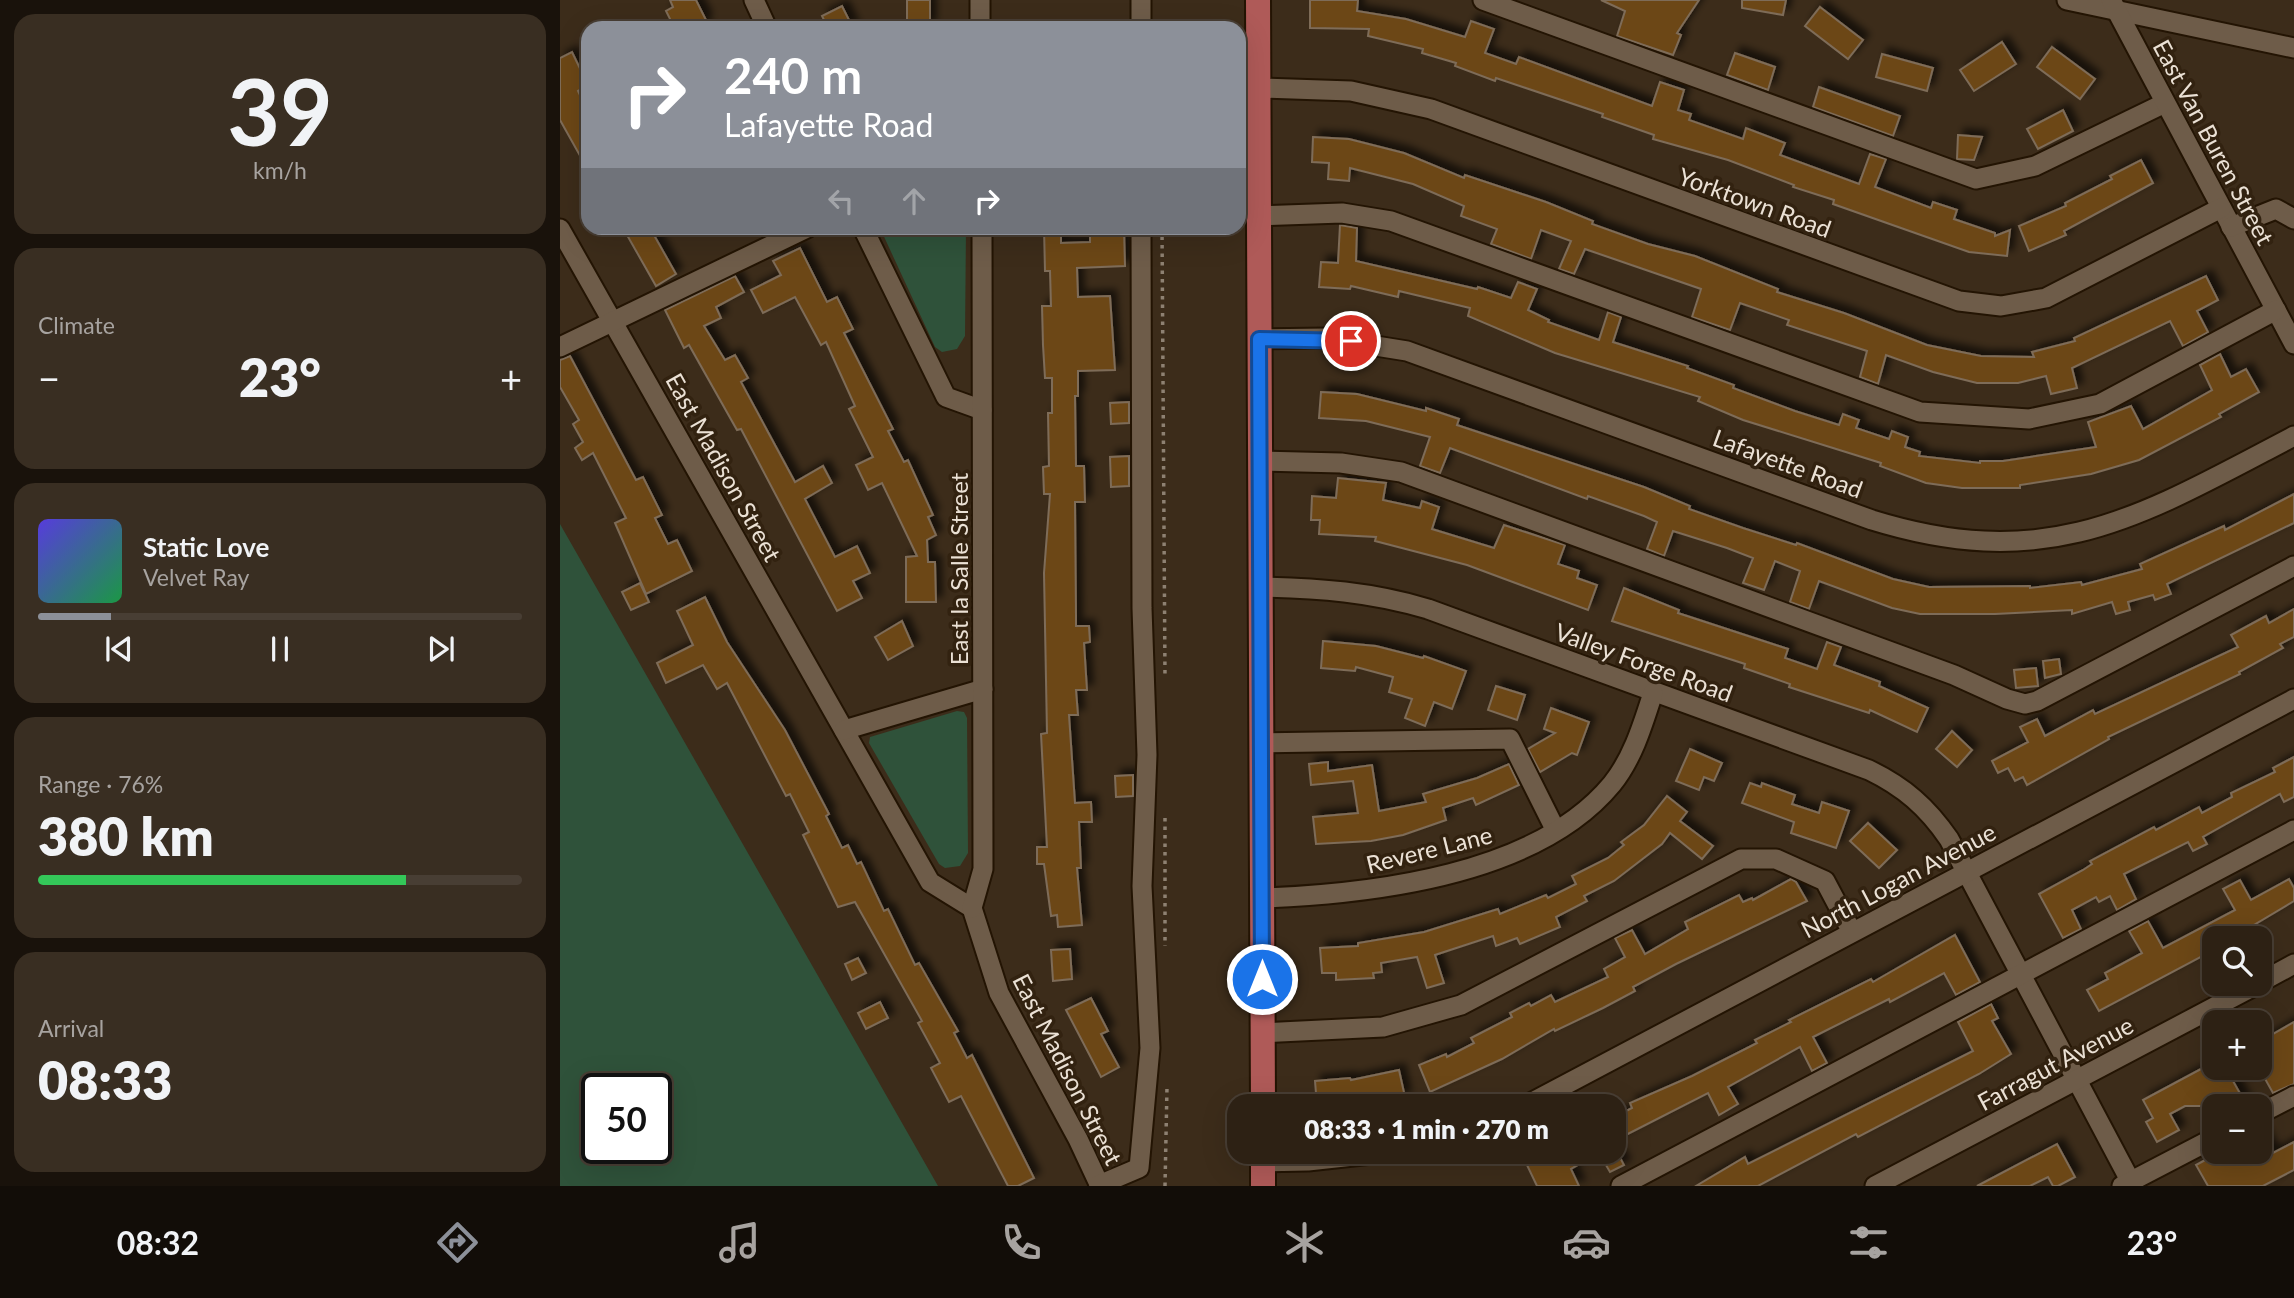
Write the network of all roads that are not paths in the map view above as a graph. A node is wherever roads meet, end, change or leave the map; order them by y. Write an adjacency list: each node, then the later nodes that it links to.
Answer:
1 (754, 0): 8 (street)
2 (980, 0): 9 (street)
3 (1141, 0): 10 (street)
4 (1258, 0): 12 (main road)
5 (1483, 0): 13 (street)
6 (2067, 0): 7 (street)
7 (2113, 5): 11 (street); 13 (street, East Van Buren Street)
8 (764, 21)
9 (980, 21)
10 (1141, 21)
11 (2294, 48)
12 (1259, 88): 14 (street, Yorktown Road); 15 (main road)
13 (2165, 103): 14 (street, East Van Buren Street)
14 (2221, 208): 17 (street, East Van Buren Street)
15 (1259, 216): 23 (street); 25 (main road)
16 (2294, 219): 17 (street)
17 (2231, 227): 23 (street, East Van Buren Street)
18 (560, 229): 24 (street, East Madison Street)
19 (793, 235): 24 (street)
20 (866, 235): 28 (street)
21 (982, 235): 28 (street, East la Salle Street)
22 (1141, 235): 57 (street)
23 (2276, 310): 26 (street, East Van Buren Street)
24 (615, 322): 27 (street); 36 (street, East Madison Street)
25 (1259, 339): 29 (street, Lafayette Road); 30 (main road)
26 (2294, 344)
27 (560, 347)
28 (982, 410): 33 (street, East la Salle Street)
29 (2294, 436)
30 (1259, 461): 31 (street); 32 (main road)
31 (2294, 566)
32 (1259, 587): 34 (street, Valley Forge Road); 37 (main road)
33 (983, 689): 36 (street); 42 (street, East la Salle Street)
34 (1653, 693): 38 (street, Revere Lane); 40 (street, Valley Forge Road)
35 (2294, 699): 40 (street, North Logan Avenue)
36 (844, 730): 42 (street, East Madison Street)
37 (1260, 743): 38 (street); 41 (main road)
38 (1555, 829): 41 (street, Revere Lane)
39 (2294, 830): 45 (street)
40 (1966, 871): 43 (street, North Logan Avenue); 45 (street, Valley Forge Road)
41 (1262, 898): 48 (main road)
42 (972, 908): 57 (street, East Madison Street)
43 (1852, 932): 48 (street); 51 (street, North Logan Avenue)
44 (2294, 964): 46 (street, Farragut Avenue)
45 (2021, 974): 49 (street, Valley Forge Road); 59 (street)
46 (2272, 976)
47 (2234, 996): 49 (street, Farragut Avenue)
48 (1262, 1033): 50 (main road)
49 (2076, 1080): 58 (street, Valley Forge Road); 60 (street, Farragut Avenue)
50 (1263, 1094)
51 (1548, 1094)
52 (2294, 1096): 53 (street)
53 (2272, 1107)
54 (2202, 1145): 58 (street)
55 (1281, 1164): 56 (street)
56 (1263, 1166)
57 (1100, 1185)
58 (2129, 1185)
59 (1621, 1186)
60 (1875, 1186)

